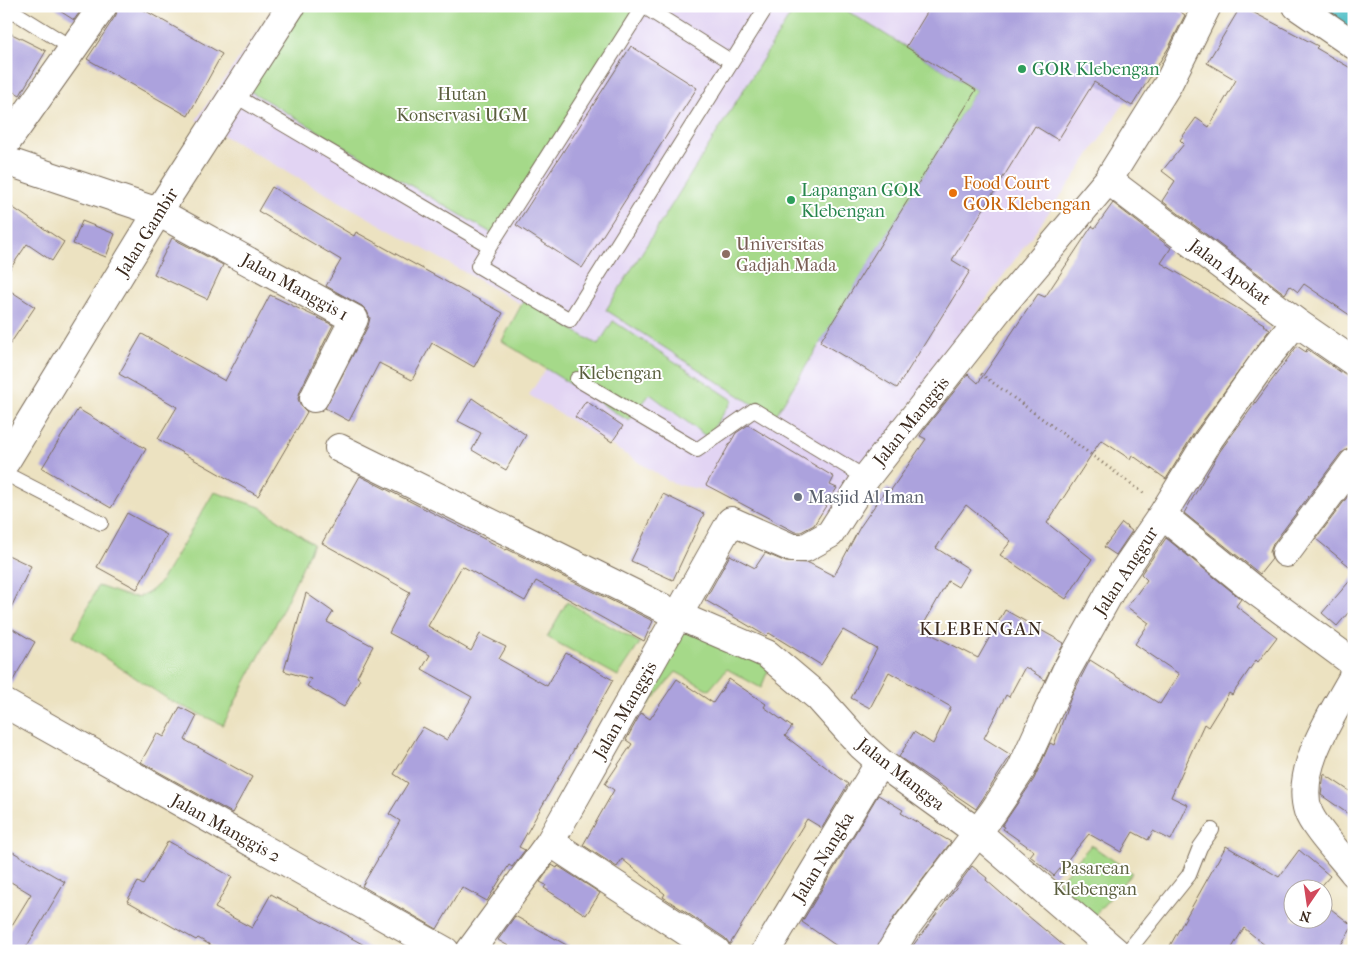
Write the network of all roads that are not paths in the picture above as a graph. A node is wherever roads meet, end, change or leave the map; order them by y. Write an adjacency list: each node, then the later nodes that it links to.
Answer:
1 (103, 6): 9 (street)
2 (291, 6): 11 (street, Jalan Gambir)
3 (643, 6): 10 (lane); 16 (lane)
4 (767, 6): 10 (lane)
5 (1207, 6): 14 (street, Jalan Manggis)
6 (1297, 6): 8 (street)
7 (6, 7): 9 (lane)
8 (1354, 45)
9 (72, 48): 12 (street)
10 (732, 62): 16 (lane)
11 (234, 95): 15 (street, Jalan Gambir); 16 (lane)
12 (6, 143)
13 (6, 160): 15 (street)
14 (1108, 180): 17 (street, Jalan Apokat); 25 (street, Jalan Manggis)
15 (158, 212): 20 (street, Jalan Manggis 1); 22 (street, Jalan Gambir)
16 (490, 246)
17 (1296, 322): 18 (street, Jalan Apokat); 26 (street, Jalan Anggur)
18 (1354, 362)
19 (577, 379): 25 (lane)
20 (314, 398)
21 (339, 448): 29 (street, Jalan Mangga)
22 (6, 462)
23 (1354, 462): 28 (street)
24 (6, 474): 27 (lane)
25 (866, 478): 29 (street, Jalan Manggis)
26 (1164, 512): 33 (street, Jalan Anggur); 35 (street)
27 (101, 522)
28 (1286, 552)
29 (679, 616): 31 (street, Jalan Mangga); 34 (street, Jalan Manggis)
30 (6, 704): 37 (street, Jalan Manggis 2)
31 (880, 762): 33 (street, Jalan Mangga); 40 (street, Jalan Nangka)
32 (1212, 830): 43 (lane)
33 (977, 832): 41 (street, Jalan Anggur); 42 (street, Jalan Mangga)
34 (550, 842): 36 (street); 38 (street, Jalan Manggis)
35 (1354, 873)
36 (685, 942): 39 (street)
37 (445, 951)
38 (470, 951)
39 (716, 951)
40 (766, 951)
41 (891, 951)
42 (1115, 951)
43 (1128, 951)

